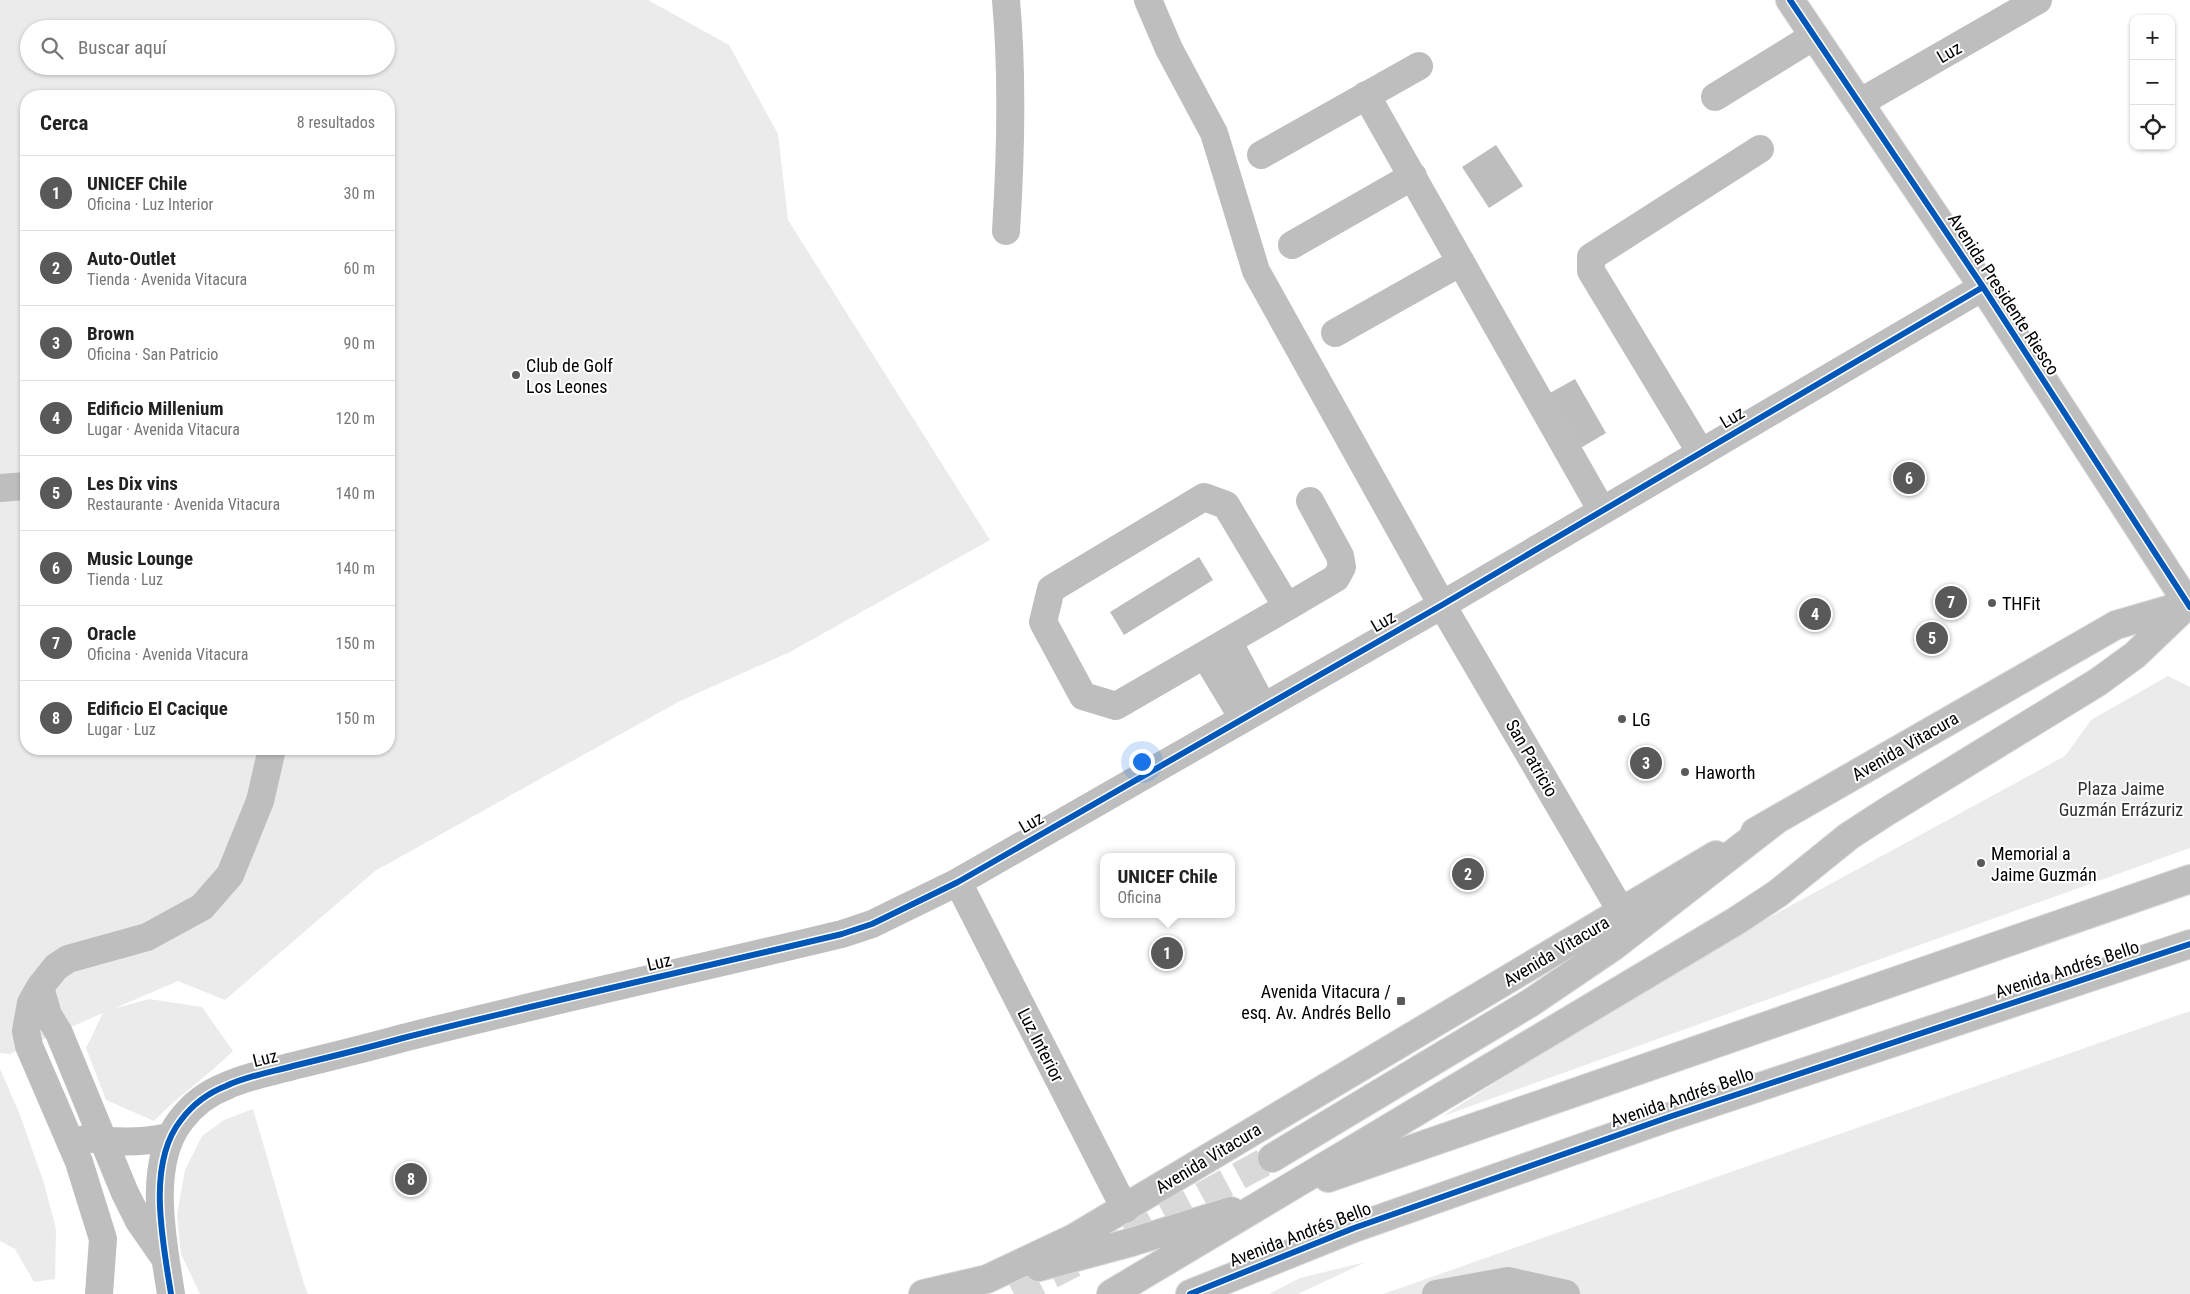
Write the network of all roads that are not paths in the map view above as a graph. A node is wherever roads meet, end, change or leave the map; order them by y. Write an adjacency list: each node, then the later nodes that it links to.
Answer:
1 (1006, 0): 13 (main road)
2 (1148, 0): 23 (main road, San Patricio)
3 (1790, 0): 5 (main road, Avenida Presidente Riesco)
4 (2038, 0): 9 (main road, Luz)
5 (1814, 36): 8 (main road); 9 (main road, Avenida Presidente Riesco)
6 (1419, 66): 7 (main road)
7 (1366, 95): 11 (main road); 12 (main road)
8 (1715, 97)
9 (1859, 103): 16 (main road, Avenida Presidente Riesco)
10 (1760, 149): 18 (main road)
11 (1261, 154)
12 (1413, 176): 14 (main road); 15 (main road)
13 (1006, 231)
14 (1292, 245)
15 (1461, 262): 17 (main road); 22 (main road)
16 (1983, 288): 18 (main road, Luz); 24 (main road, Avenida Presidente Riesco)
17 (1335, 333)
18 (1701, 453): 22 (main road, Luz)
19 (20, 486): 20 (main road)
20 (0, 488)
21 (1310, 501): 25 (main road)
22 (1602, 510): 23 (main road, Luz)
23 (1442, 605): 27 (main road, Luz); 32 (main road, San Patricio)
24 (2189, 605): 29 (main road, Avenida Vitacura); 39 (main road)
25 (1287, 607): 26 (main road); 26 (main road)
26 (1216, 648): 27 (main road)
27 (1253, 712): 31 (main road, Luz)
28 (271, 755): 34 (main road)
29 (1775, 821): 32 (main road, Avenida Vitacura); 38 (main road)
30 (2190, 880): 39 (main road)
31 (958, 882): 36 (main road, Luz); 40 (main road, Luz Interior)
32 (1621, 912): 40 (main road, Avenida Vitacura)
33 (2190, 944): 47 (main road, Avenida Andrés Bello)
34 (40, 987): 35 (main road); 37 (main road)
35 (65, 1130): 37 (main road); 43 (main road)
36 (170, 1138): 37 (main road); 41 (main road, Luz)
37 (103, 1141): 41 (main road)
38 (1272, 1158)
39 (1276, 1196): 42 (main road); 46 (main road)
40 (1125, 1209): 42 (main road, Avenida Vitacura)
41 (166, 1261): 44 (main road, Luz)
42 (987, 1279): 45 (main road, Avenida Vitacura)
43 (99, 1294)
44 (171, 1294)
45 (923, 1294)
46 (1111, 1294)
47 (1190, 1294)
48 (1436, 1294): 49 (main road)
49 (1566, 1294)

